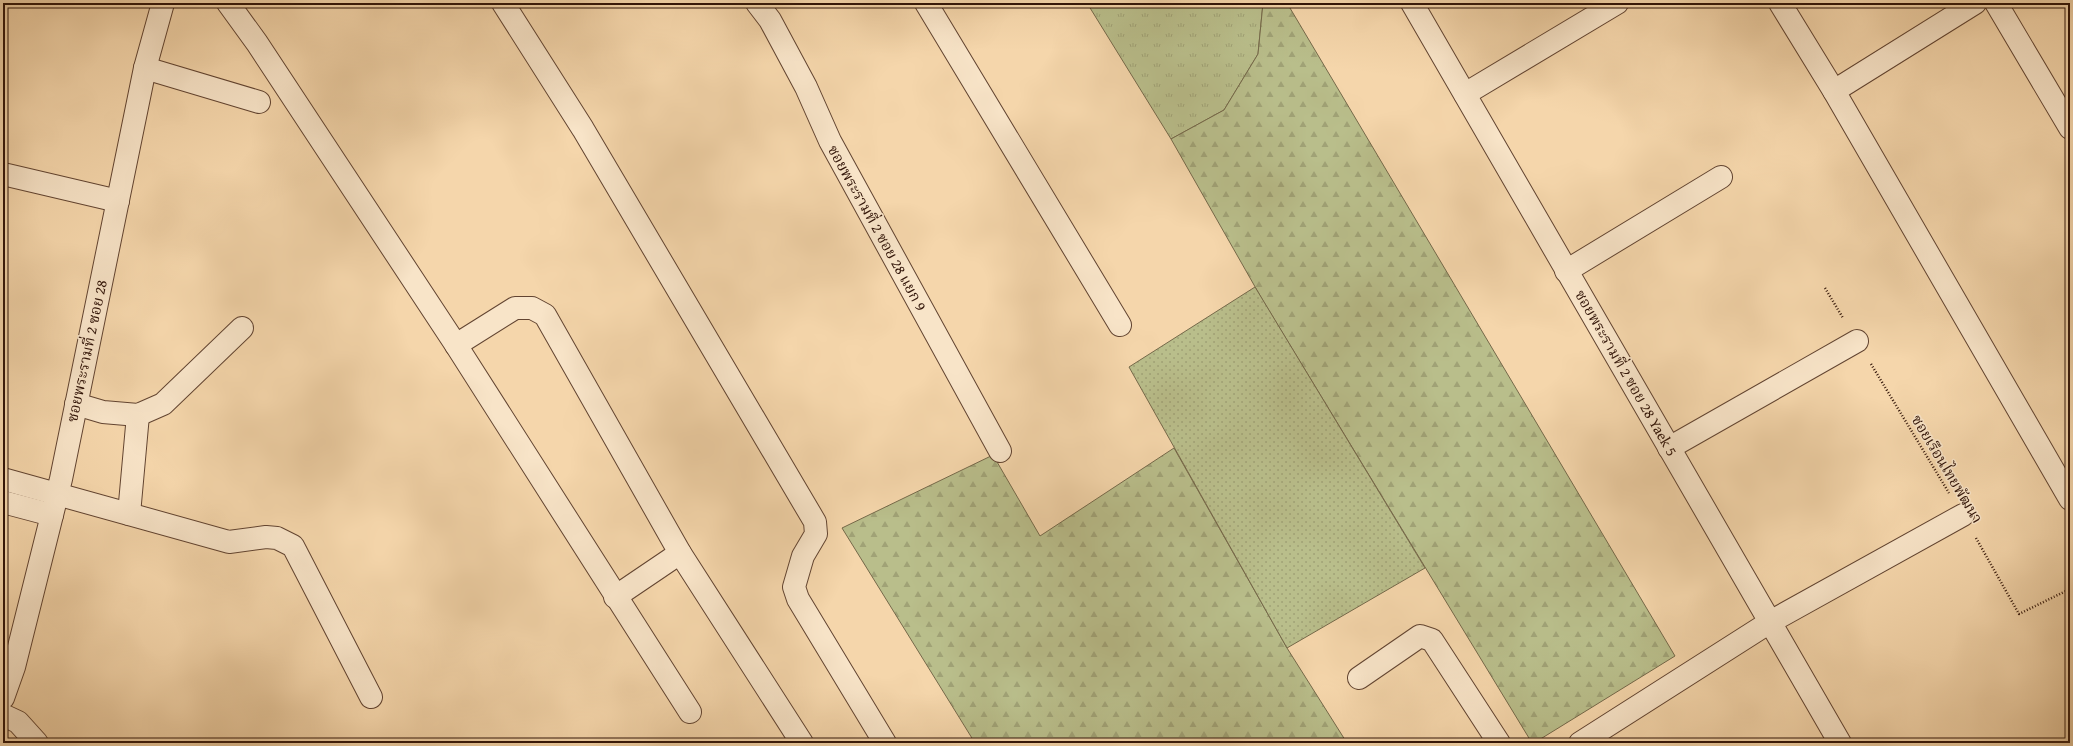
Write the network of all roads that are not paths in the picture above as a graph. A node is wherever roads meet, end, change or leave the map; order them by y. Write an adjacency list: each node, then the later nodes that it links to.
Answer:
1 (163, 3): 11 (street, ซอยพระรามที่ 2 ซอย 28)
2 (228, 3): 23 (street)
3 (503, 3): 45 (street)
4 (757, 3): 27 (street, ซอยพระรามที่ 2 ซอย 28 แยก 9)
5 (926, 3): 20 (street)
6 (1412, 3): 13 (street, ซอยพระรามที่ 2 ซอย 28 Yaek 5)
7 (1617, 3): 13 (street)
8 (1780, 3): 12 (street)
9 (1975, 3): 12 (street)
10 (1996, 3): 15 (street)
11 (145, 68): 14 (street); 18 (street, ซอยพระรามที่ 2 ซอย 28)
12 (1834, 90): 30 (street)
13 (1465, 94): 19 (street, ซอยพระรามที่ 2 ซอย 28 Yaek 5)
14 (259, 102)
15 (2070, 128)
16 (3, 174): 18 (street)
17 (1721, 177): 19 (street)
18 (118, 201): 24 (street, ซอยพระรามที่ 2 ซอย 28)
19 (1566, 270): 26 (street, ซอยพระรามที่ 2 ซอย 28 Yaek 5)
20 (1120, 325)
21 (242, 328): 25 (street)
22 (1857, 341): 26 (street)
23 (456, 345): 35 (street); 36 (street)
24 (76, 404): 25 (street); 29 (street, ซอยพระรามที่ 2 ซอย 28)
25 (138, 415): 32 (street)
26 (1669, 448): 37 (street, ซอยพระรามที่ 2 ซอย 28 Yaek 5)
27 (1000, 451)
28 (3, 479): 29 (street)
29 (58, 494): 32 (street); 34 (street, ซอยพระรามที่ 2 ซอย 28)
30 (2070, 499)
31 (3, 502): 34 (street)
32 (129, 514): 39 (street)
33 (1963, 514): 37 (street)
34 (52, 515): 40 (street, ซอยพระรามที่ 2 ซอย 28)
35 (680, 553): 36 (street); 44 (street)
36 (615, 597): 41 (street)
37 (1770, 622): 47 (street); 48 (street, ซอยพระรามที่ 2 ซอย 28 Yaek 5)
38 (1359, 678): 46 (street)
39 (371, 697)
40 (3, 698)
41 (690, 712)
42 (3, 715): 43 (street)
43 (37, 743)
44 (802, 743)
45 (885, 743)
46 (1499, 743)
47 (1580, 743)
48 (1840, 743)

